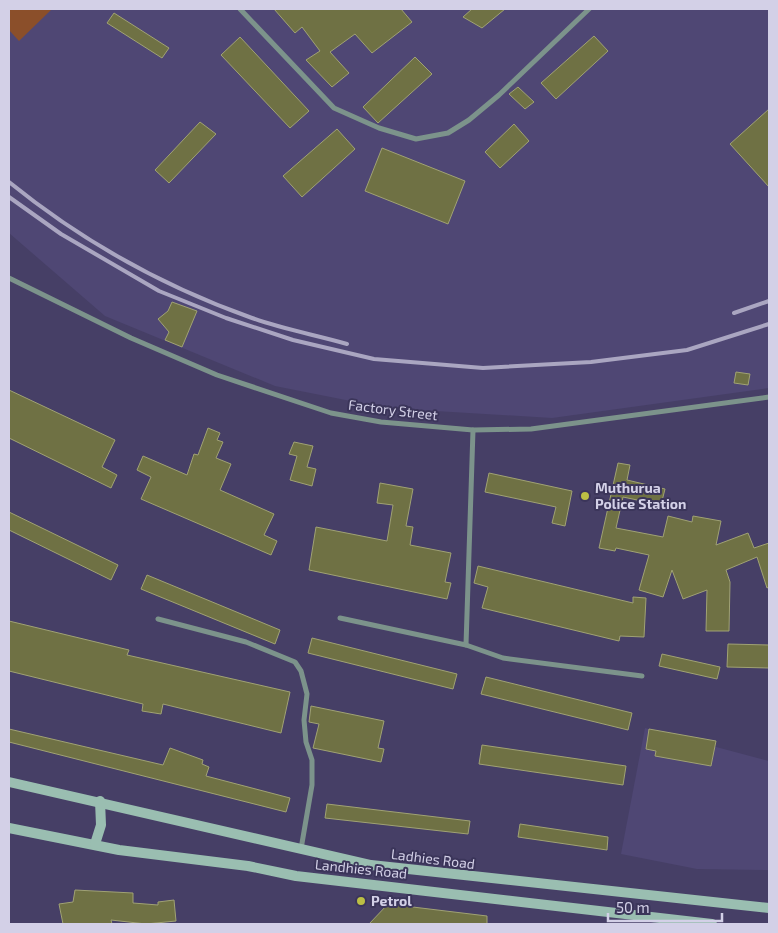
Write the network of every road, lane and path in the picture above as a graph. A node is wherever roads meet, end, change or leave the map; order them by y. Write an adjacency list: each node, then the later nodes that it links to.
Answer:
1 (240, 9): 2 (street)
2 (589, 9)
3 (9, 278): 5 (street, Factory Street)
4 (769, 397): 5 (street, Factory Street)
5 (474, 430): 8 (street)
6 (340, 618): 8 (street)
7 (158, 619): 14 (street)
8 (466, 644): 9 (street)
9 (642, 676)
10 (10, 783): 11 (main road, Ladhies Road)
11 (100, 801): 13 (main road); 14 (main road, Ladhies Road)
12 (9, 828): 13 (main road, Landhies Road)
13 (95, 844): 16 (main road, Landhies Road)
14 (300, 850): 15 (main road, Ladhies Road)
15 (769, 908)
16 (712, 924)

